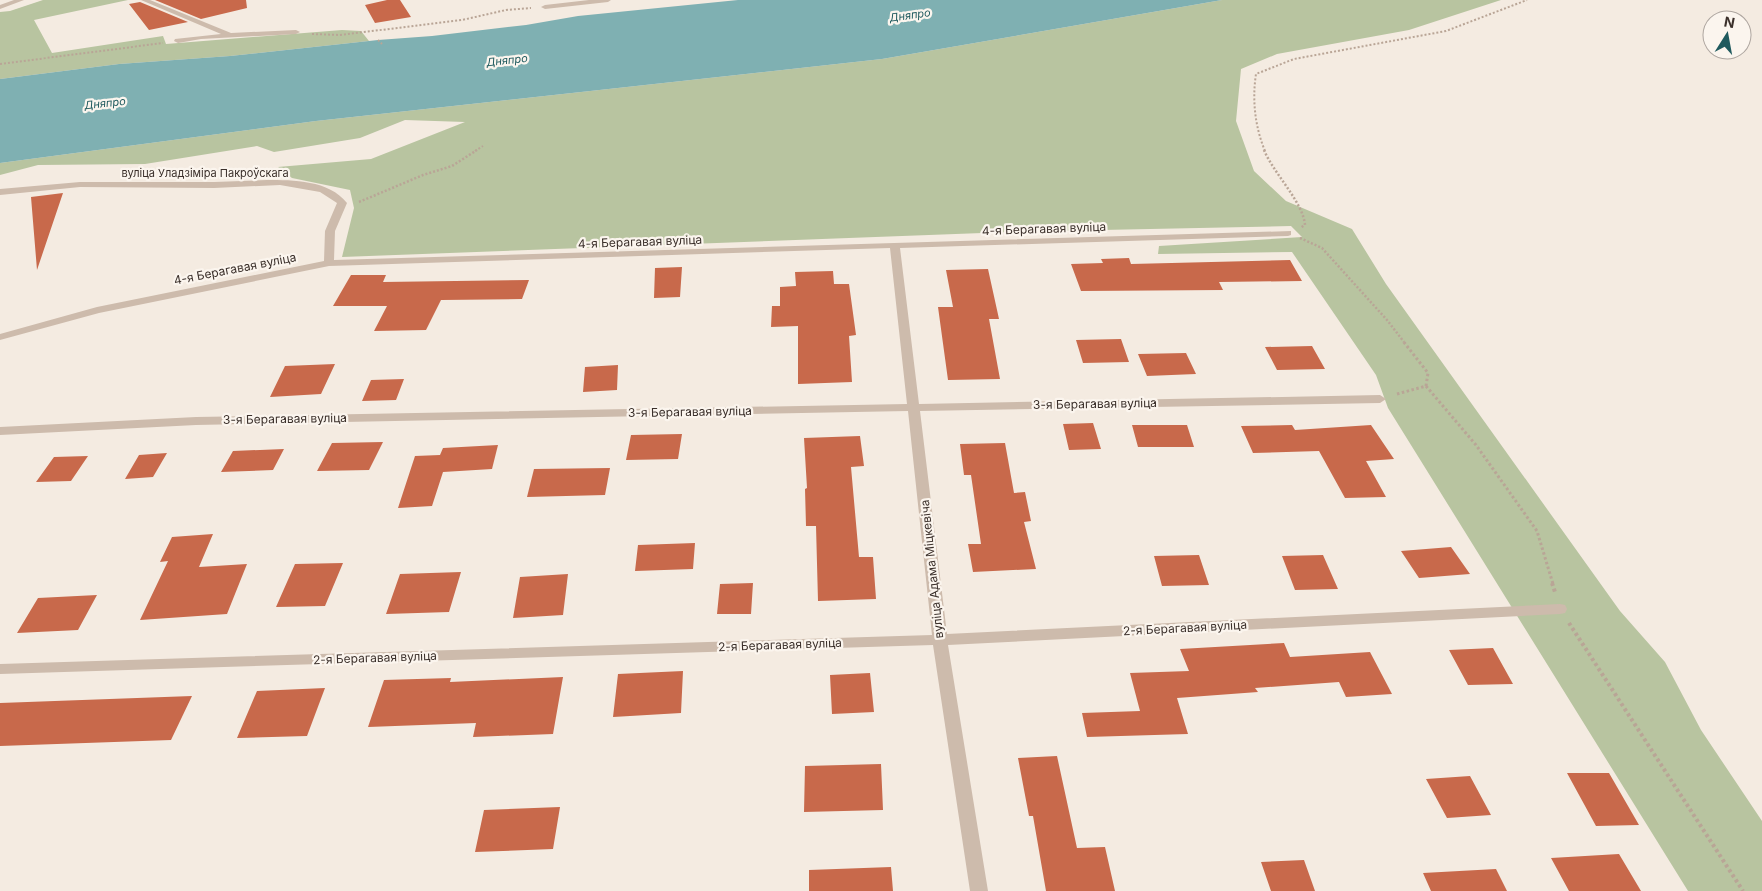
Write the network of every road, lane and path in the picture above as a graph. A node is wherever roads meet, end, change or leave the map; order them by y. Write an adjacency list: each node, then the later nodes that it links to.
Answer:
1 (21, 0): 5 (street)
2 (144, 0): 8 (street)
3 (608, 0): 6 (street)
4 (1527, 0): 16 (path)
5 (0, 7)
6 (545, 7): 7 (path)
7 (296, 32): 8 (street)
8 (233, 36): 10 (street)
9 (378, 40): 11 (path)
10 (178, 41): 12 (path)
11 (382, 44)
12 (0, 64)
13 (483, 146): 15 (path)
14 (0, 192): 15 (street, вуліца Уладзіміра Пакроўскага)
15 (340, 211): 18 (street)
16 (1288, 233): 17 (street, 4-я Берагавая вуліца); 20 (path)
17 (895, 246): 18 (street, 4-я Берагавая вуліца); 22 (street, вуліца Адама Міцкевіча)
18 (329, 263): 19 (street, 4-я Берагавая вуліца)
19 (0, 337)
20 (1426, 386): 21 (path); 24 (path)
21 (1380, 399): 22 (street, 3-я Берагавая вуліца)
22 (914, 408): 23 (street, 3-я Берагавая вуліца); 25 (street, вуліца Адама Міцкевіча)
23 (0, 431)
24 (1560, 609): 25 (street, 2-я Берагавая вуліца); 28 (path)
25 (940, 640): 26 (street, 2-я Берагавая вуліца); 27 (street, вуліца Адама Міцкевіча)
26 (0, 669)
27 (979, 891)
28 (1743, 891)

